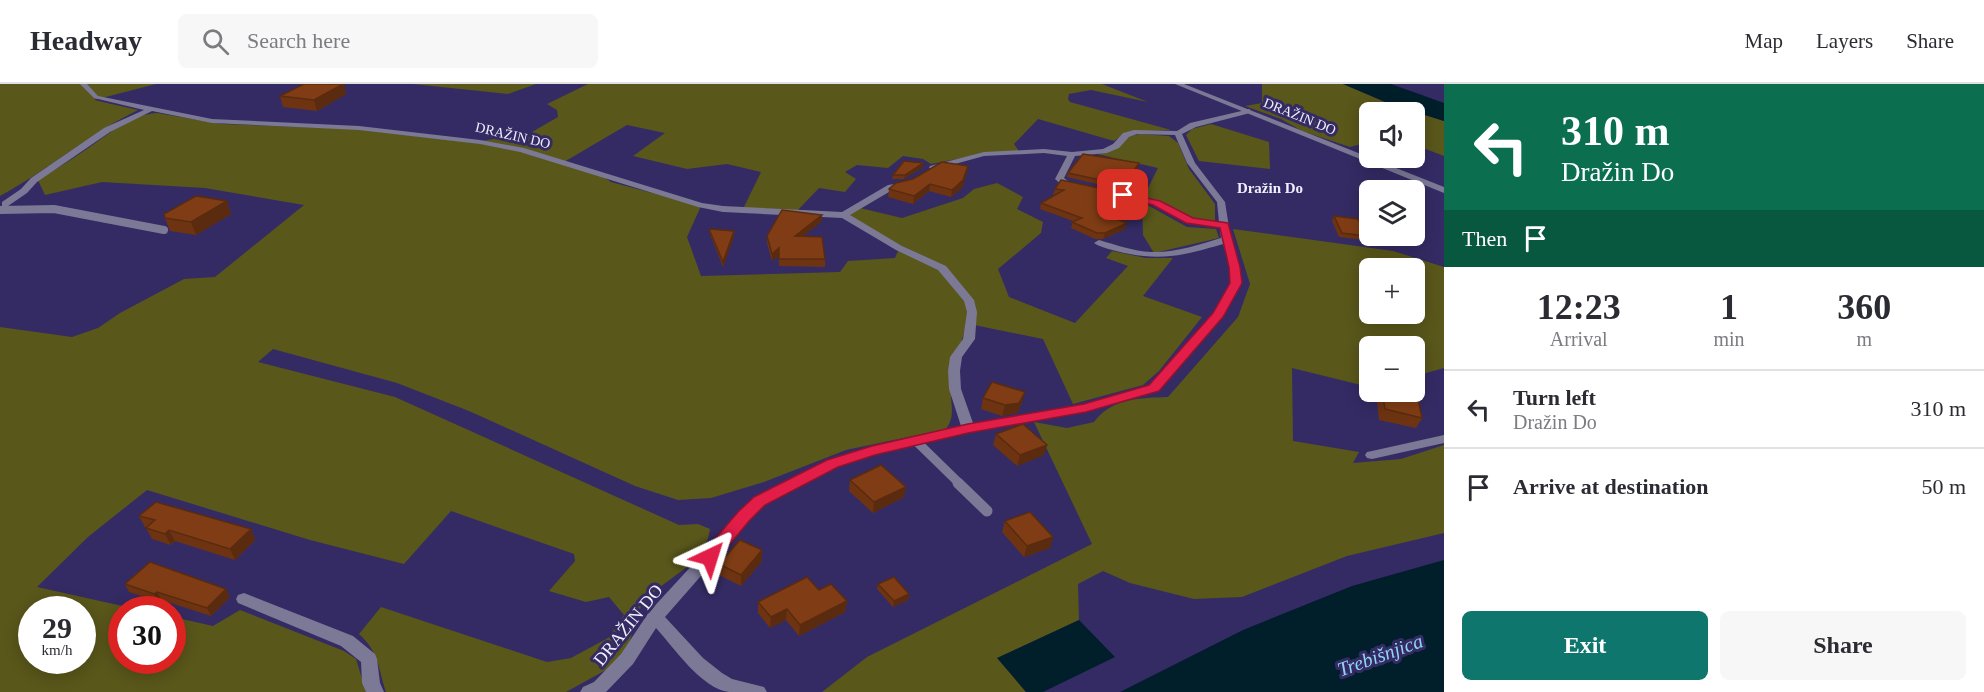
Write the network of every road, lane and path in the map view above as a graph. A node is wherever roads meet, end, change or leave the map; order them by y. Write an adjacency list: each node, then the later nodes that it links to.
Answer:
1 (83, 84): 3 (street, DRAŽIN DO)
2 (1178, 84): 4 (street, DRAŽIN DO)
3 (143, 106): 8 (street); 9 (street, DRAŽIN DO)
4 (1247, 111): 5 (street); 7 (street, DRAŽIN DO)
5 (1178, 133): 6 (street); 10 (street, DRAŽIN DO)
6 (1072, 154): 9 (street); 10 (street)
7 (1444, 190)
8 (2, 208): 11 (lane)
9 (844, 215): 14 (street, DRAŽIN DO)
10 (1225, 226): 12 (street, DRAŽIN DO)
11 (164, 230)
12 (1226, 240): 13 (street); 14 (street, DRAŽIN DO)
13 (1099, 243)
14 (968, 428): 16 (street, DRAŽIN DO)
15 (1444, 439): 17 (street)
16 (916, 441): 18 (lane); 20 (street, DRAŽIN DO)
17 (1372, 455)
18 (987, 511)
19 (244, 599): 21 (street)
20 (655, 617): 22 (street, DRAŽIN DO); 23 (street)
21 (375, 692)
22 (589, 692)
23 (758, 692)

